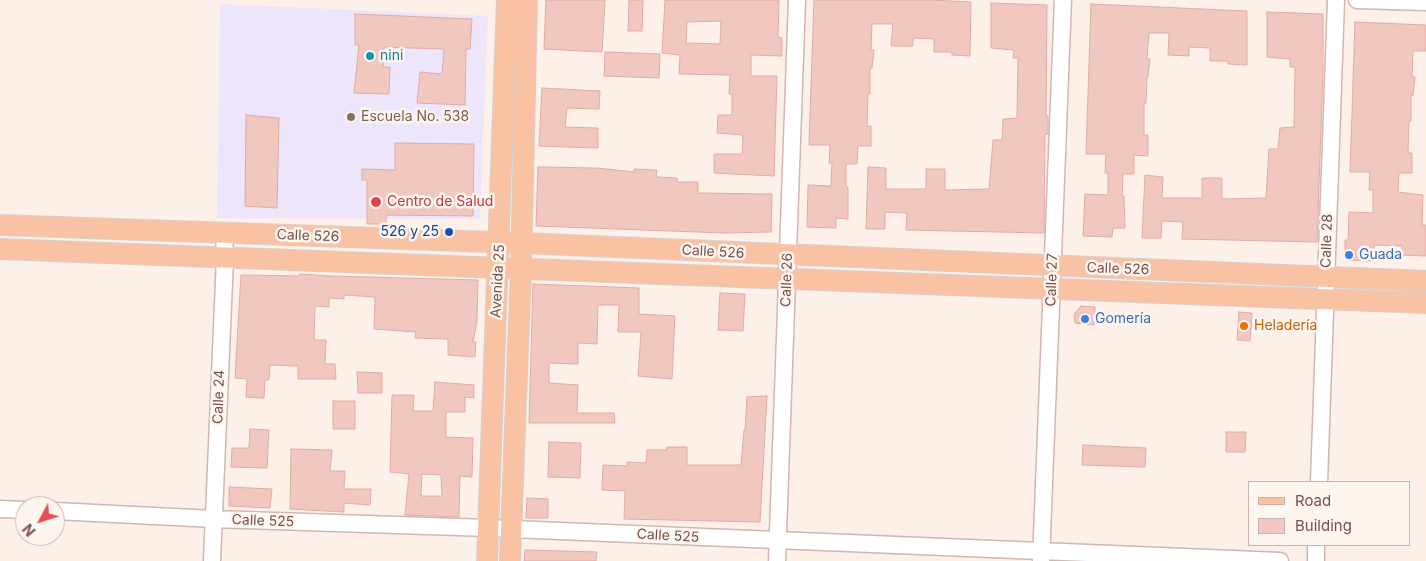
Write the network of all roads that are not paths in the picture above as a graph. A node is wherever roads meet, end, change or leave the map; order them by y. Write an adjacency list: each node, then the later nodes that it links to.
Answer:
1 (507, 0): 11 (main road, Avenida 25)
2 (527, 0): 10 (main road, Avenida 25)
3 (797, 0): 13 (street, Calle 26)
4 (1063, 0): 15 (street, Calle 27)
5 (1336, 0): 18 (street, Calle 28)
6 (1357, 0): 7 (street)
7 (1426, 2)
8 (0, 225): 9 (main road, Calle 526)
9 (224, 233): 11 (main road, Calle 526); 14 (street, Calle 24)
10 (521, 243): 11 (main road, Calle 526); 13 (main road, Calle 526); 17 (main road, Avenida 25)
11 (499, 244): 16 (main road, Avenida 25)
12 (0, 249): 14 (main road, Calle 526)
13 (788, 255): 15 (main road, Calle 526); 19 (street, Calle 26)
14 (225, 258): 16 (main road, Calle 526); 28 (street, Calle 24)
15 (1053, 266): 18 (main road, Calle 526); 21 (street, Calle 27)
16 (498, 268): 17 (main road, Calle 526); 29 (main road, Avenida 25)
17 (521, 268): 19 (main road, Calle 526); 30 (main road, Avenida 25)
18 (1325, 277): 20 (main road, Calle 526); 22 (street, Calle 28)
19 (787, 279): 21 (main road, Calle 526); 31 (street, Calle 26)
20 (1426, 281)
21 (1052, 289): 22 (main road, Calle 526); 33 (street, Calle 27)
22 (1324, 299): 23 (main road, Calle 526); 24 (street, Calle 28)
23 (1426, 303)
24 (1318, 481)
25 (0, 509): 26 (street)
26 (15, 510)
27 (65, 512): 28 (street, Calle 525)
28 (214, 519): 29 (street, Calle 525); 34 (street, Calle 24)
29 (488, 528): 30 (street, Calle 525); 35 (main road, Avenida 25)
30 (512, 529): 31 (street, Calle 525); 36 (main road, Avenida 25)
31 (778, 540): 33 (street, Calle 525); 37 (street, Calle 26)
32 (1316, 546): 39 (street)
33 (1041, 556): 38 (street, Calle 525)
34 (212, 561)
35 (487, 561)
36 (510, 561)
37 (777, 561)
38 (1280, 561)
39 (1316, 561)

